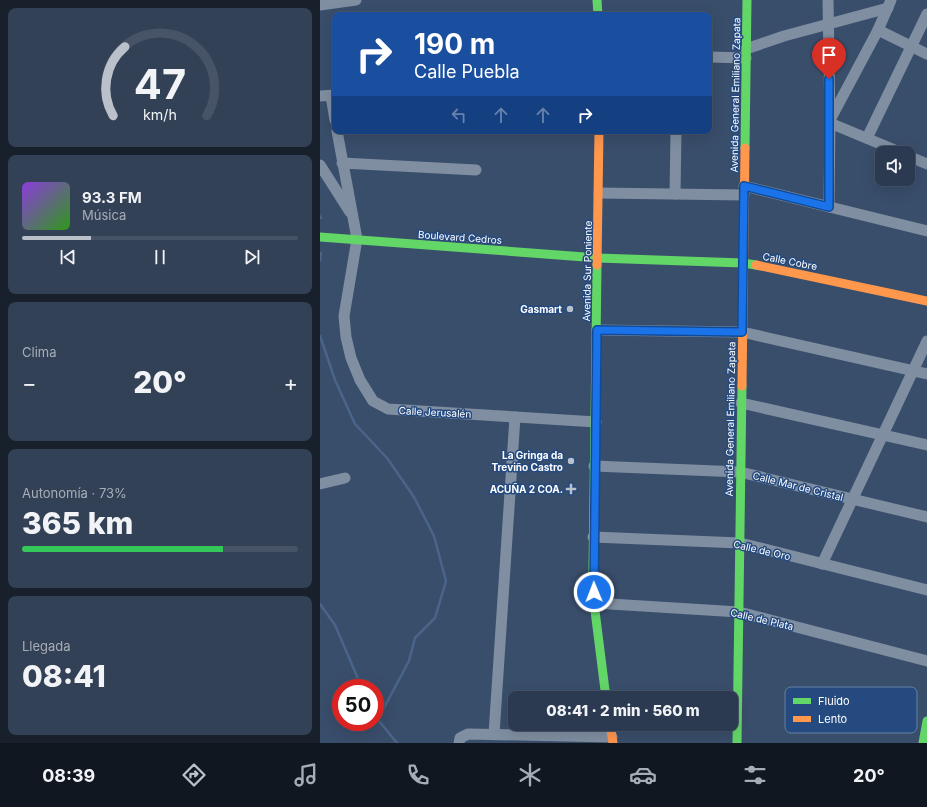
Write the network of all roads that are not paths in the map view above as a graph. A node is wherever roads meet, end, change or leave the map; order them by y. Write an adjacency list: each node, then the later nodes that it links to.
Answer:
1 (356, 0): 6 (street)
2 (747, 0): 12 (street, Avenida General Emiliano Zapata)
3 (828, 0): 9 (street)
4 (597, 1): 7 (street)
5 (889, 4): 9 (street); 10 (street)
6 (320, 5)
7 (598, 12)
8 (927, 14): 11 (street)
9 (828, 24): 12 (street); 17 (street)
10 (878, 30): 11 (street); 17 (street)
11 (912, 47): 13 (street); 21 (street)
12 (746, 53): 14 (street); 28 (street, Avenida General Emiliano Zapata)
13 (927, 54)
14 (712, 57)
15 (329, 96): 16 (street)
16 (332, 108)
17 (830, 122): 21 (street); 31 (street)
18 (337, 134): 24 (street, Calle Jerusalén)
19 (599, 134): 29 (street, Avenida Sur Poniente)
20 (676, 134): 30 (street)
21 (867, 138): 22 (street)
22 (886, 146)
23 (915, 159): 25 (street)
24 (342, 163): 27 (street); 32 (street, Calle Jerusalén)
25 (927, 164)
26 (320, 165): 32 (street)
27 (476, 170)
28 (744, 191): 30 (street); 31 (street); 37 (street, Avenida General Emiliano Zapata)
29 (599, 193): 30 (street); 36 (street, Avenida Sur Poniente)
30 (675, 194)
31 (829, 207): 33 (street)
32 (353, 217): 35 (street, Calle Jerusalén)
33 (927, 231)
34 (320, 237): 35 (street, Boulevard Cedros)
35 (357, 239): 36 (street, Boulevard Cedros); 45 (street, Calle Jerusalén)
36 (598, 258): 37 (street, Calle Cobre); 39 (street, Avenida Sur Poniente)
37 (743, 263): 38 (street, Calle Cobre); 40 (street, Avenida General Emiliano Zapata)
38 (927, 301)
39 (597, 330): 40 (street); 46 (street, Avenida Sur Poniente)
40 (742, 332): 42 (street); 44 (street, Avenida General Emiliano Zapata)
41 (927, 340): 42 (street)
42 (912, 371): 43 (street); 47 (street)
43 (927, 374)
44 (741, 403): 47 (street); 50 (street, Avenida General Emiliano Zapata)
45 (515, 417): 46 (street, Calle Jerusalén); 64 (street)
46 (596, 422): 49 (street, Avenida Sur Poniente)
47 (882, 434): 48 (street); 53 (street)
48 (927, 445)
49 (594, 466): 50 (street, Calle Mar de Cristal); 55 (street, Avenida Sur Poniente)
50 (740, 472): 53 (street, Calle Mar de Cristal); 56 (street, Avenida General Emiliano Zapata)
51 (345, 478): 52 (street)
52 (320, 484)
53 (852, 499): 54 (street, Calle Mar de Cristal); 57 (street)
54 (927, 517)
55 (593, 537): 56 (street, Calle de Oro); 59 (street, Avenida Sur Poniente)
56 (740, 543): 57 (street, Calle de Oro); 60 (street, Avenida General Emiliano Zapata)
57 (822, 564): 58 (street, Calle de Oro)
58 (927, 590)
59 (594, 603): 60 (street, Calle de Plata); 62 (street, Avenida Sur Poniente)
60 (738, 612): 61 (street, Calle de Plata); 68 (street, Avenida General Emiliano Zapata)
61 (927, 661)
62 (605, 691)
63 (927, 721): 69 (street)
64 (494, 734): 65 (street); 67 (street)
65 (571, 740): 66 (street)
66 (613, 740)
67 (459, 742)
68 (737, 743)
69 (923, 743)

